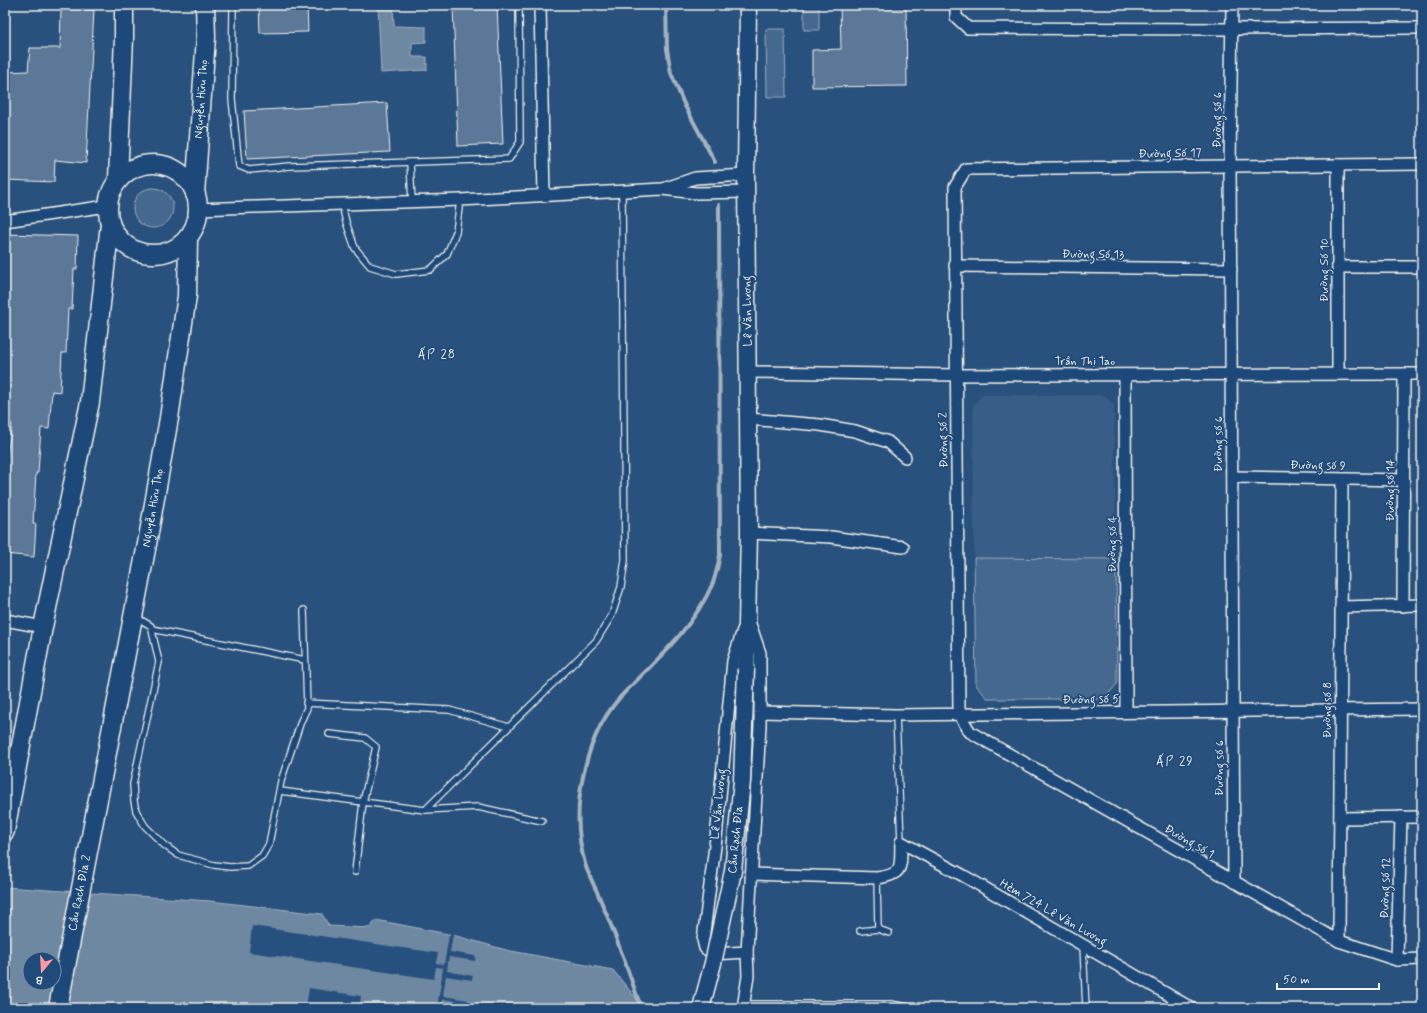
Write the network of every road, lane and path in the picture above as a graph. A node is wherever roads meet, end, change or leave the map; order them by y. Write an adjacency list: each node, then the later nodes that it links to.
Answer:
1 (124, 5): 17 (main road)
2 (205, 5): 23 (main road, Nguyễn Hữu Thọ)
3 (232, 5): 11 (lane)
4 (519, 5): 11 (lane)
5 (540, 5): 21 (street)
6 (748, 5): 16 (main road, Lê Văn Lương)
7 (956, 5): 10 (street)
8 (1232, 5): 10 (street, Đường số 6)
9 (1422, 28): 10 (street)
10 (1232, 29): 14 (street, Đường số 6)
11 (410, 162): 24 (lane)
12 (1422, 164): 13 (street, Đường Số 17)
13 (1338, 165): 14 (street, Đường Số 17); 31 (street, Đường Số 10)
14 (1230, 166): 15 (street, Đường Số 17); 33 (street, Đường số 6)
15 (966, 169): 30 (street, Đường số 2)
16 (746, 175): 18 (street); 20 (main road, Lê Văn Lương)
17 (118, 179): 23 (main road); 26 (main road)
18 (662, 189): 19 (street); 20 (street)
19 (622, 192): 21 (street); 67 (lane)
20 (746, 192): 34 (main road, Lê Văn Lương)
21 (544, 196): 22 (street)
22 (460, 200): 24 (street); 25 (lane)
23 (196, 201): 25 (street); 29 (main road)
24 (412, 202): 25 (street)
25 (342, 205)
26 (107, 206): 27 (street); 28 (main road)
27 (5, 221)
28 (110, 224): 29 (main road); 55 (main road)
29 (188, 237): 52 (main road, Nguyễn Hữu Thọ)
30 (955, 266): 33 (street, Đường Số 13); 39 (street, Đường số 2)
31 (1338, 267): 32 (street); 36 (street, Đường Số 10)
32 (1422, 268)
33 (1231, 269): 35 (street, Đường số 6)
34 (749, 372): 39 (street, Trần Thị Tao); 41 (main road, Lê Văn Lương)
35 (1231, 374): 36 (street, Trần Thị Tao); 40 (street, Trần Thị Tao); 43 (street, Đường số 6)
36 (1338, 374): 37 (street, Trần Thị Tao)
37 (1404, 374): 38 (street, Trần Thị Tao); 45 (street, Đường số 14)
38 (1422, 374)
39 (956, 375): 40 (street, Trần Thị Tao); 65 (street, Đường số 2)
40 (1125, 375): 64 (street, Đường số 4)
41 (749, 419): 42 (street); 46 (main road, Lê Văn Lương)
42 (906, 456)
43 (1232, 477): 44 (street, Đường số 9); 62 (street, Đường số 6)
44 (1342, 480): 45 (street, Đường số 9); 50 (street, Đường số 8)
45 (1404, 480): 48 (street, Đường số 14)
46 (749, 533): 47 (street); 53 (main road, Lê Văn Lương)
47 (903, 547)
48 (1403, 606): 49 (street); 50 (street)
49 (1422, 606)
50 (1341, 607): 61 (street, Đường số 8)
51 (304, 610): 57 (lane)
52 (133, 615): 56 (lane); 69 (main road, Nguyễn Hữu Thọ)
53 (747, 616): 58 (main road, Lê Văn Lương); 63 (street, Lê Văn Lương); 88 (street, Lê Văn Lương)
54 (5, 620): 55 (street)
55 (43, 627): 77 (main road)
56 (152, 629): 57 (lane); 70 (lane)
57 (305, 660): 59 (lane)
58 (746, 669): 93 (main road, Cầu Rạch Đỉa, bridge)
59 (306, 703): 67 (lane); 70 (lane)
60 (1422, 709): 61 (street, Đường số 5)
61 (1340, 710): 62 (street, Đường số 5); 75 (street, Đường số 8)
62 (1233, 711): 64 (street, Đường số 5); 82 (street, Đường số 6)
63 (760, 712): 66 (street, Đường số 5); 80 (street, Lê Văn Lương)
64 (1126, 712): 65 (street, Đường số 5)
65 (959, 714): 66 (street, Đường số 5); 82 (street, Đường số 1)
66 (896, 715): 78 (lane)
67 (509, 727): 72 (lane)
68 (328, 734): 71 (lane)
69 (101, 777): 92 (main road, Cầu Rạch Đỉa 2)
70 (280, 791): 71 (lane)
71 (363, 802): 72 (lane); 79 (lane)
72 (425, 810): 76 (lane)
73 (1401, 817): 74 (street); 75 (street); 90 (street, Đường số 12)
74 (1422, 817)
75 (1340, 818): 86 (street, Đường số 8)
76 (542, 820)
77 (5, 831)
78 (901, 842): 81 (street); 87 (street, Hẻm 724 Lê Văn Lương)
79 (355, 872)
80 (751, 874): 81 (street); 88 (street, Lê Văn Lương)
81 (877, 878): 83 (lane)
82 (1234, 882): 86 (street, Đường số 1)
83 (878, 929): 84 (lane); 85 (lane)
84 (860, 931)
85 (889, 933)
86 (1339, 941): 90 (street, Đường số 1)
87 (1083, 946): 95 (lane); 96 (street, Hẻm 724 Lê Văn Lương)
88 (747, 952): 91 (street, Lê Văn Lương)
89 (1422, 959): 90 (street, Đường số 1)
90 (1396, 960)
91 (744, 1006): 94 (lane)
92 (58, 1008)
93 (701, 1008)
94 (914, 1008)
95 (1086, 1008)
96 (1192, 1008)

